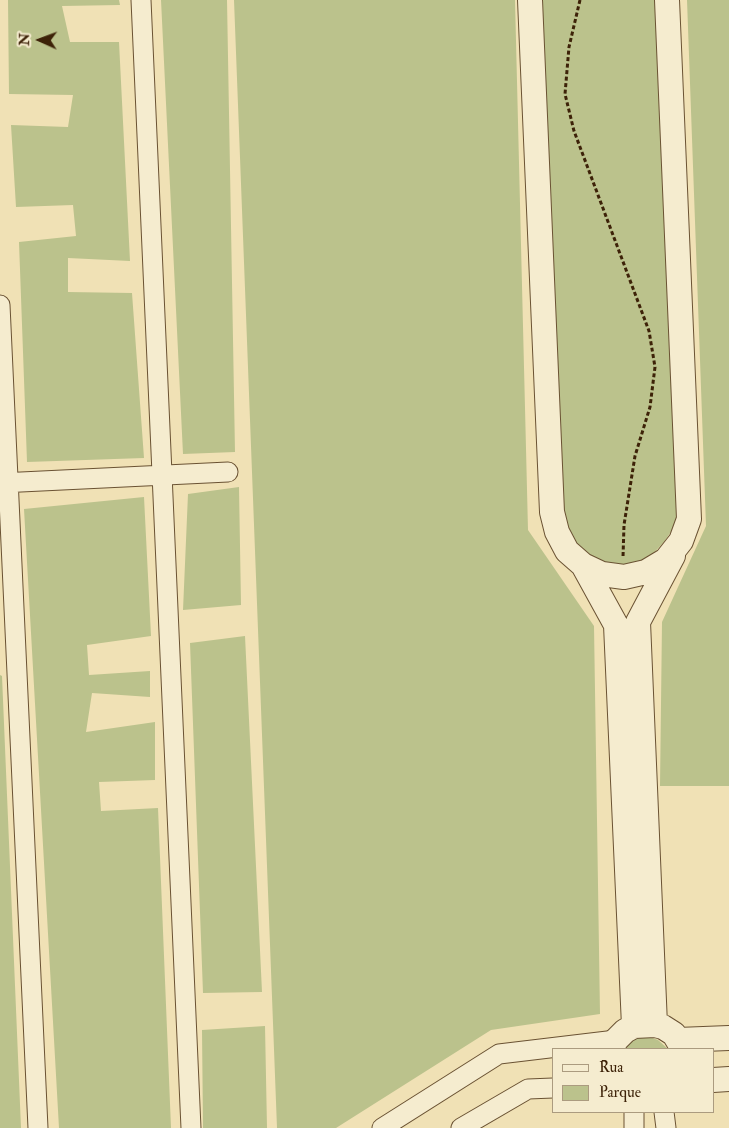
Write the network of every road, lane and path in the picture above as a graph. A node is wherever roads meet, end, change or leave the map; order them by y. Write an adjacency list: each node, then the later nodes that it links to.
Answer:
1 (141, 0): 7 (street)
2 (530, 0): 10 (street)
3 (580, 0): 11 (path)
4 (667, 0): 9 (street)
5 (0, 305): 8 (street)
6 (228, 472): 7 (street)
7 (162, 476): 8 (street); 21 (street)
8 (4, 483): 20 (street)
9 (681, 541): 11 (street); 12 (street)
10 (583, 565): 11 (street); 12 (street)
11 (624, 577)
12 (629, 1035): 14 (street); 22 (street)
13 (729, 1038): 14 (street)
14 (680, 1045)
15 (729, 1079): 16 (street)
16 (714, 1080)
17 (552, 1088): 23 (street)
18 (634, 1113): 24 (street)
19 (664, 1113): 25 (street)
20 (38, 1128)
21 (191, 1128)
22 (382, 1128)
23 (461, 1128)
24 (634, 1128)
25 (666, 1128)

